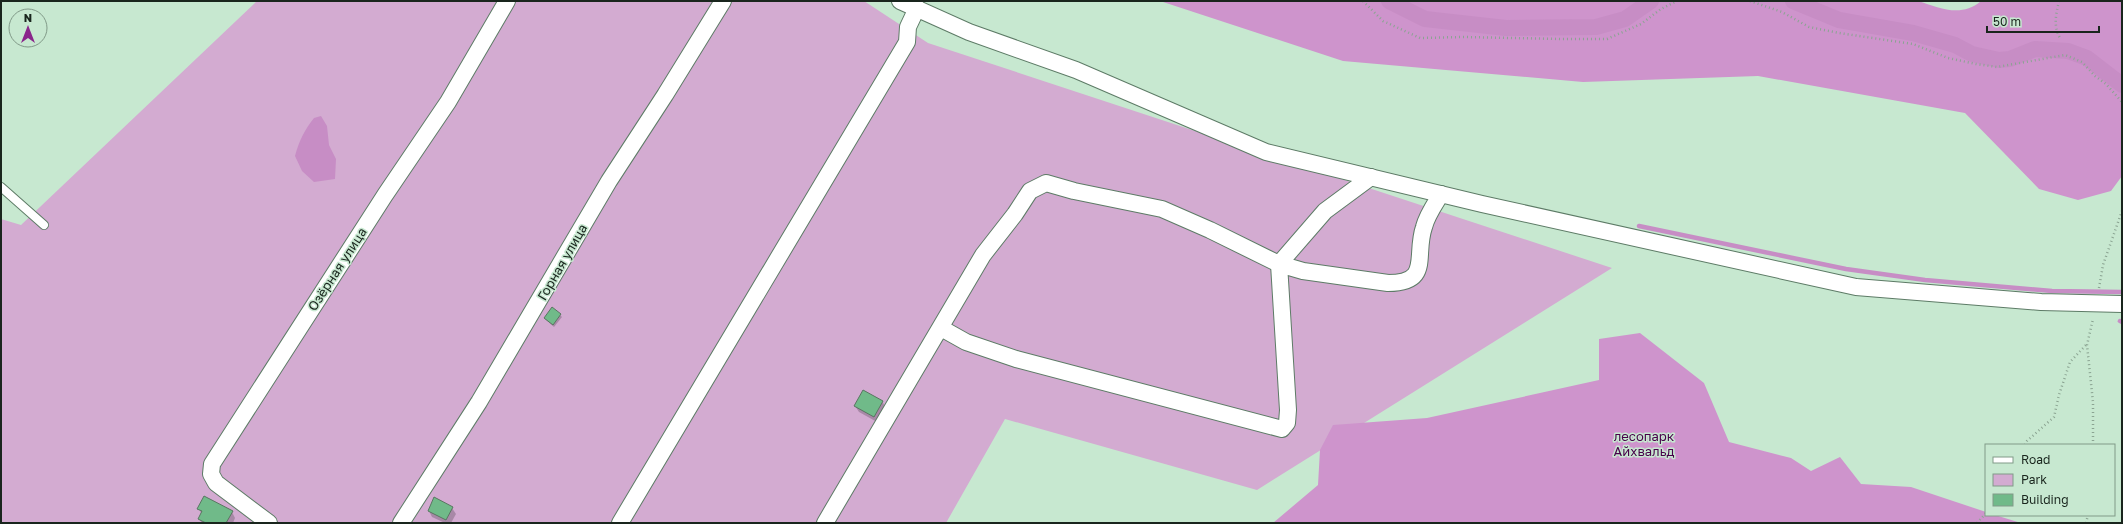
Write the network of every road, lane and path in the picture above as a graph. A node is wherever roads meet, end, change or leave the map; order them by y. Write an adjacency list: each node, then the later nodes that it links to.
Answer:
1 (507, 1): 24 (street, Озёрная улица)
2 (723, 1): 25 (street, Горная улица)
3 (900, 1): 8 (street)
4 (1363, 1): 5 (path)
5 (1676, 1)
6 (1750, 1): 10 (path)
7 (2059, 1): 9 (path)
8 (917, 8): 11 (street); 26 (street)
9 (2060, 38)
10 (2122, 102)
11 (1371, 177): 13 (street); 16 (street)
12 (1, 187): 15 (lane)
13 (1441, 194): 16 (street); 17 (street)
14 (2122, 211): 17 (path)
15 (44, 225)
16 (1279, 264): 19 (street); 19 (street)
17 (2096, 304): 18 (street); 20 (path)
18 (2122, 304)
19 (941, 328): 27 (street)
20 (2087, 345): 21 (path); 22 (path)
21 (2025, 444)
22 (2093, 444)
23 (1985, 514): 28 (path)
24 (269, 523)
25 (401, 523)
26 (620, 523)
27 (825, 523)
28 (1976, 523)

